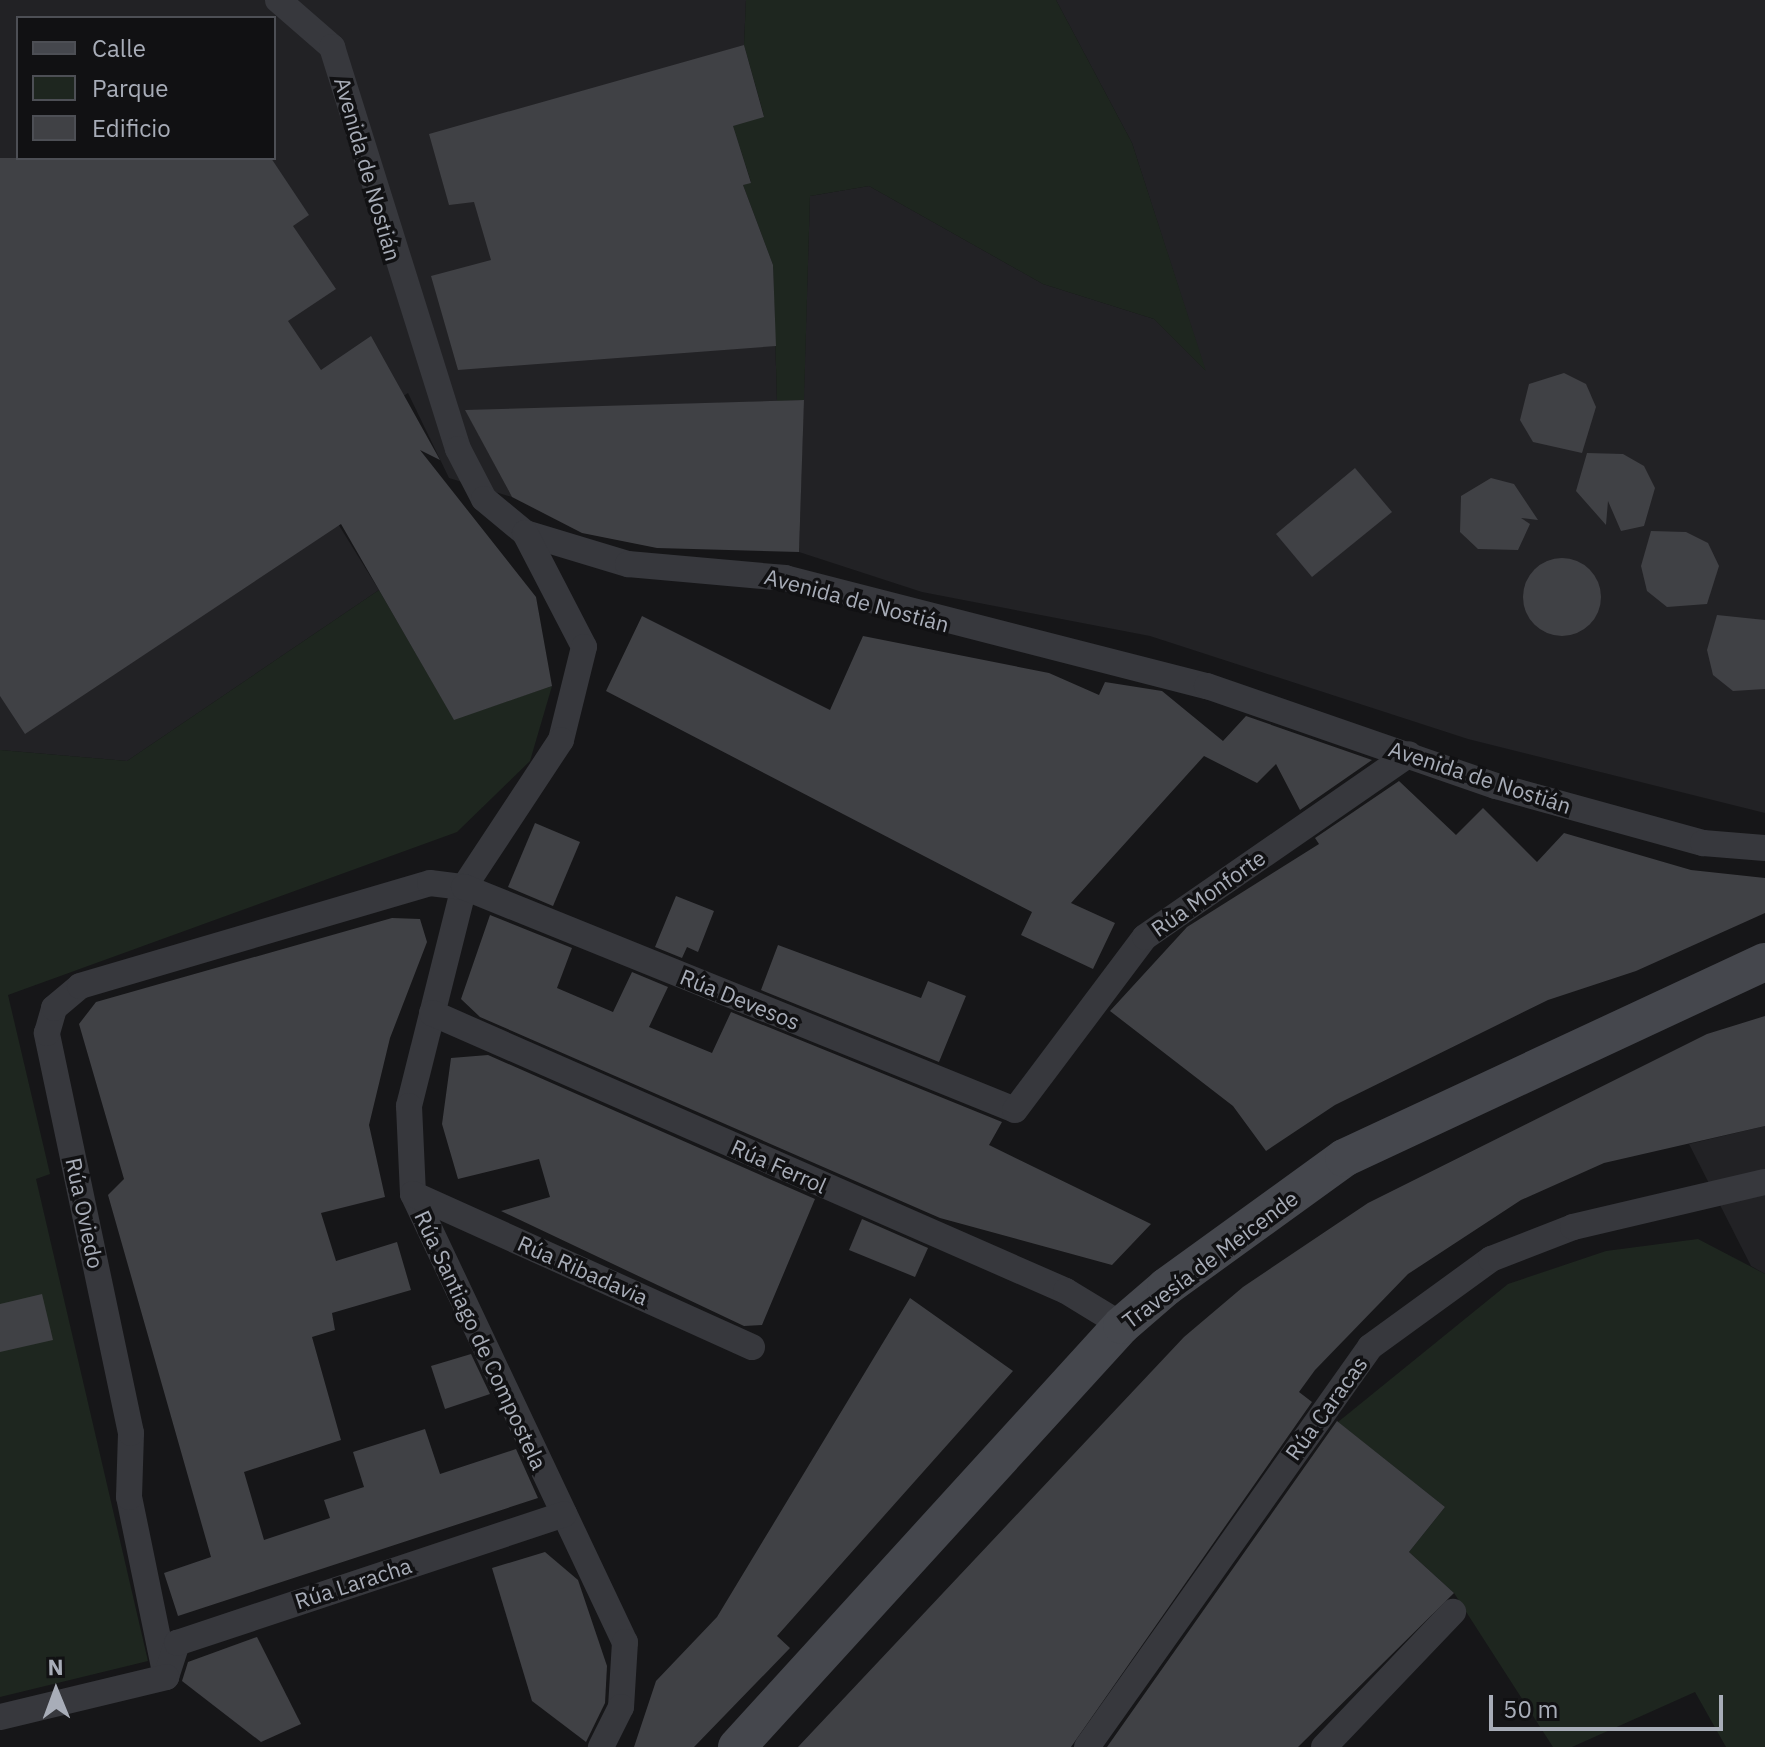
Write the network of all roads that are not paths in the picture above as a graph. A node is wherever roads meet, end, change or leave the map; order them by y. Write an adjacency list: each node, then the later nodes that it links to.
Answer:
1 (287, 4): 2 (street, Avenida de Nostián)
2 (525, 533): 3 (street, Avenida de Nostián); 5 (street, Rúa Santiago de Compostela)
3 (1409, 754): 4 (street, Avenida de Nostián); 8 (street, Rúa Monforte)
4 (1765, 848)
5 (464, 887): 7 (street, Rúa Santiago de Compostela); 8 (street, Rúa Devesos); 15 (street, Rúa Oviedo)
6 (1765, 962): 11 (main road, Travesía de Meicende)
7 (432, 1013): 10 (street, Rúa Santiago de Compostela); 11 (street, Rúa Ferrol)
8 (1015, 1110)
9 (1765, 1182): 19 (street, Rúa Caracas)
10 (413, 1194): 12 (street, Rúa Ribadavia); 13 (street, Rúa Santiago de Compostela)
11 (1122, 1325): 18 (main road, Travesía de Meicende)
12 (752, 1347)
13 (564, 1514): 15 (street, Rúa Laracha); 17 (street, Rúa Santiago de Compostela)
14 (1453, 1612): 20 (street)
15 (166, 1677): 16 (street)
16 (0, 1717)
17 (601, 1747)
18 (737, 1747)
19 (1087, 1747)
20 (1324, 1747)

